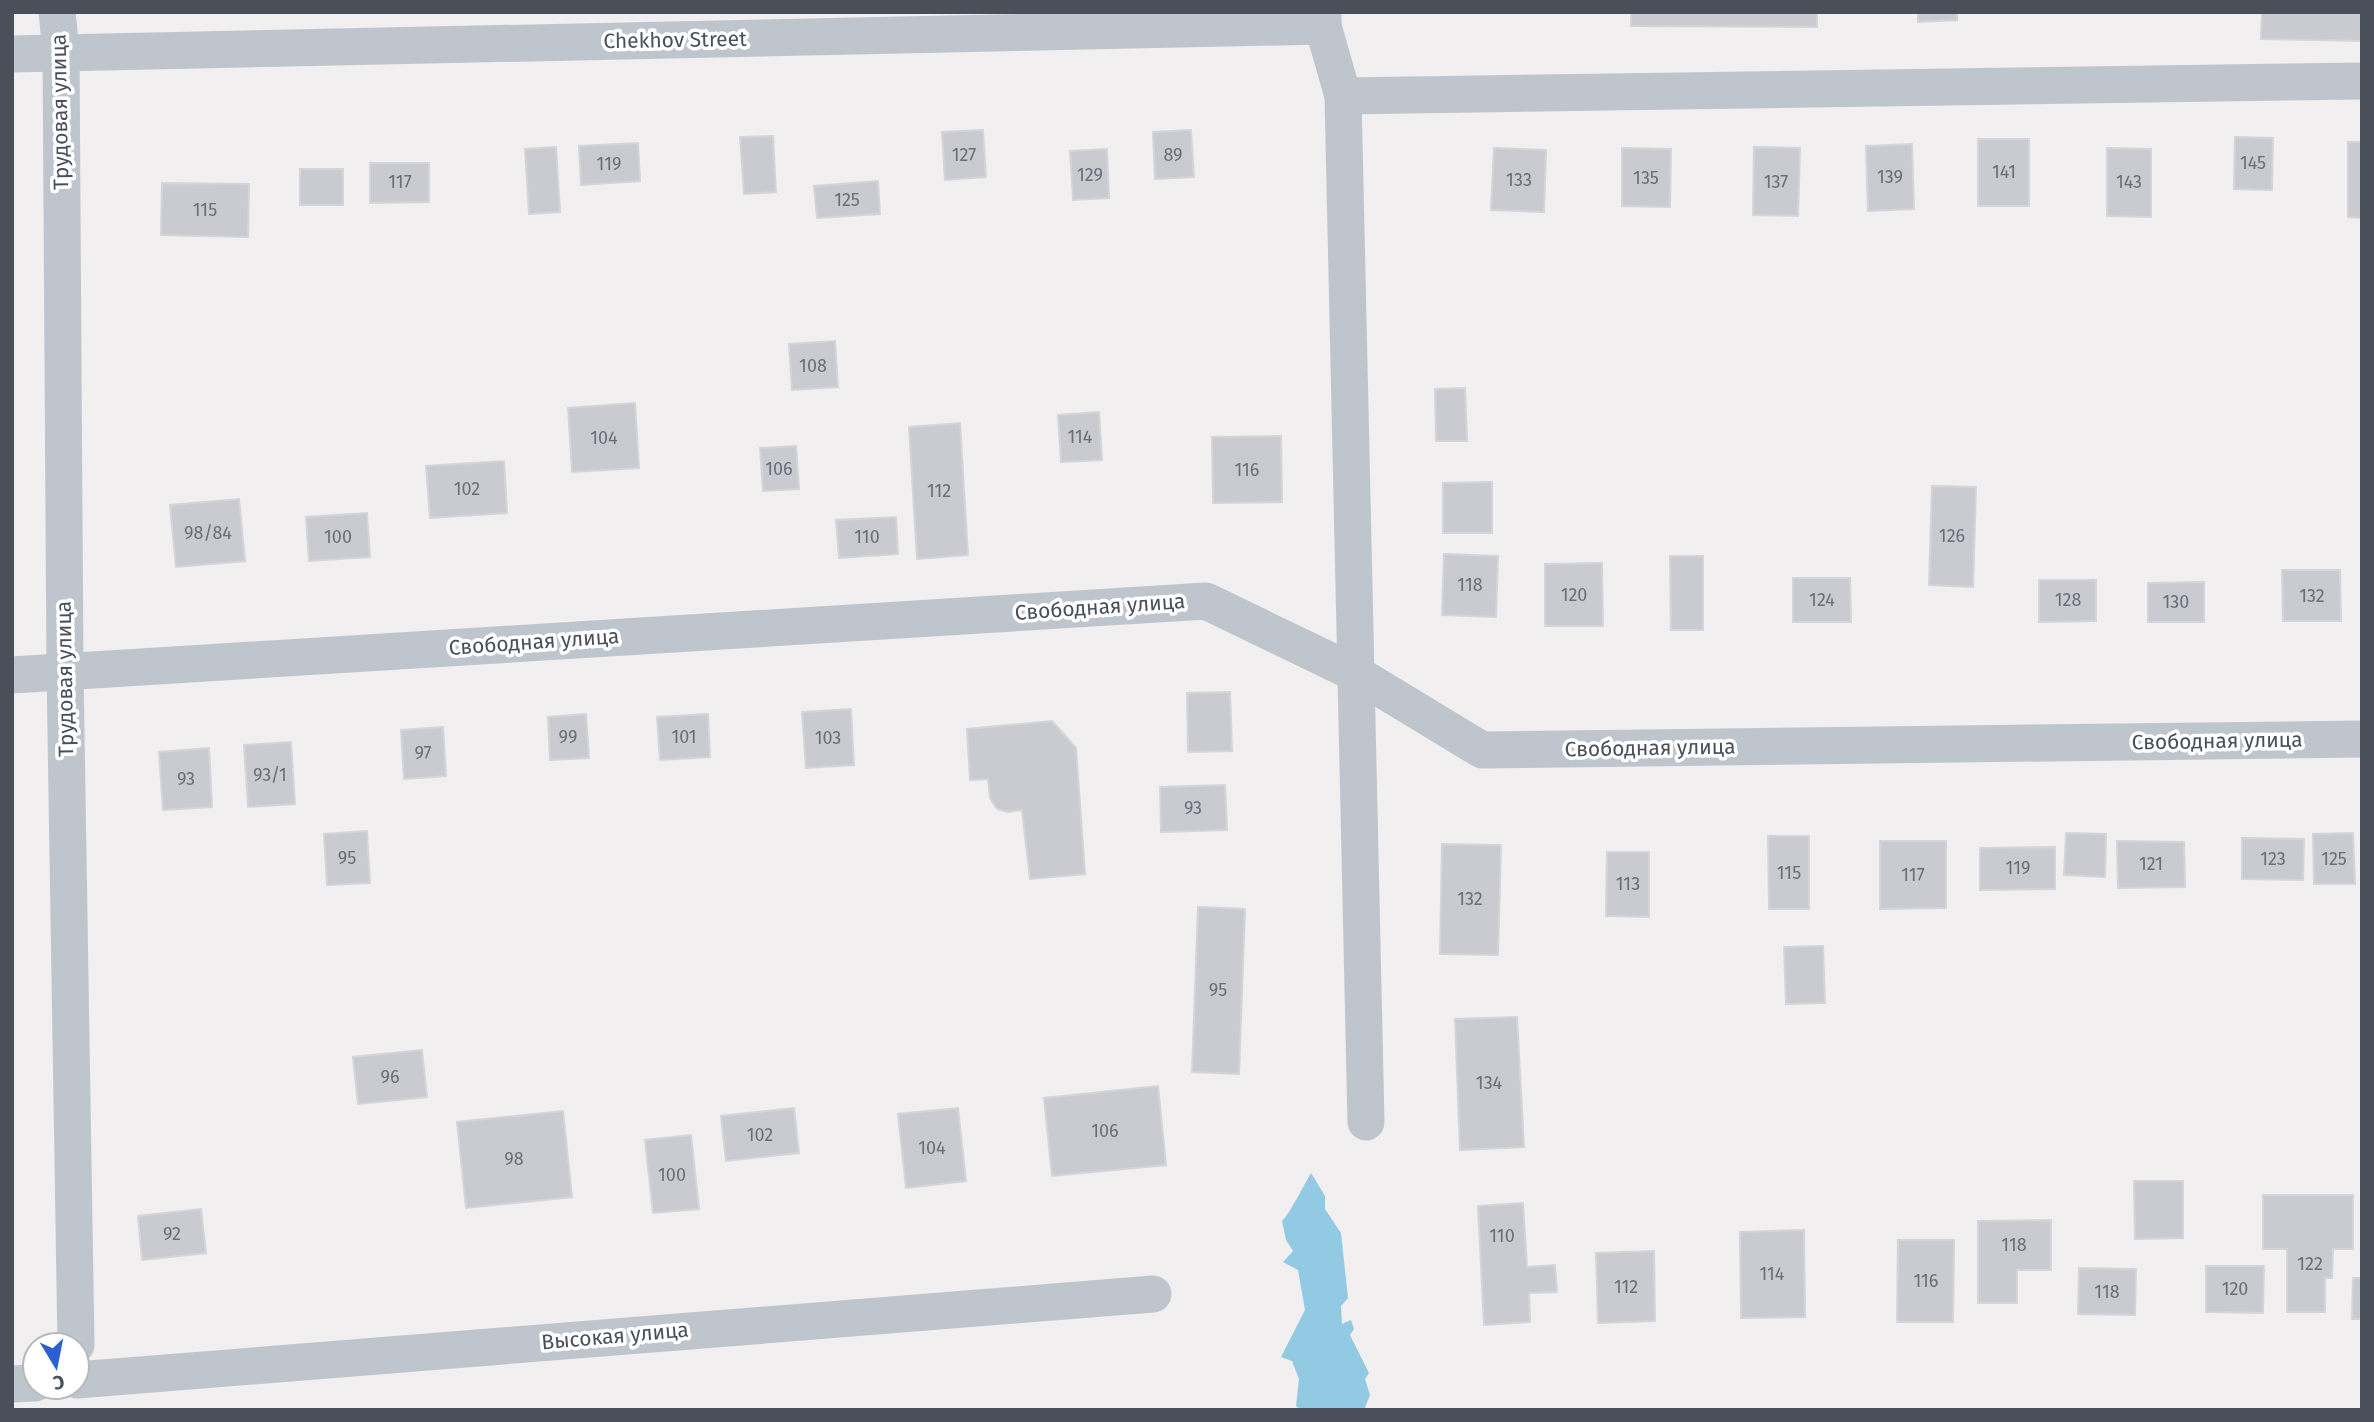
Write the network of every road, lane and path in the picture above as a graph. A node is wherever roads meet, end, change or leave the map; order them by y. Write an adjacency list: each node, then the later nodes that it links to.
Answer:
1 (57, 12): 3 (street, Трудовая улица)
2 (1323, 19): 3 (street, Chekhov Street); 6 (street)
3 (61, 52): 4 (street, Chekhov Street); 7 (street, Трудовая улица)
4 (12, 54)
5 (2362, 81): 6 (street)
6 (1343, 96): 8 (street)
7 (65, 671): 8 (street, Свободная улица); 9 (street, Свободная улица); 13 (street, Трудовая улица)
8 (1354, 673): 10 (street, Свободная улица); 11 (street)
9 (12, 675)
10 (2362, 739)
11 (1366, 1122)
12 (1153, 1294): 14 (street, Высокая улица)
13 (76, 1331)
14 (91, 1379)

